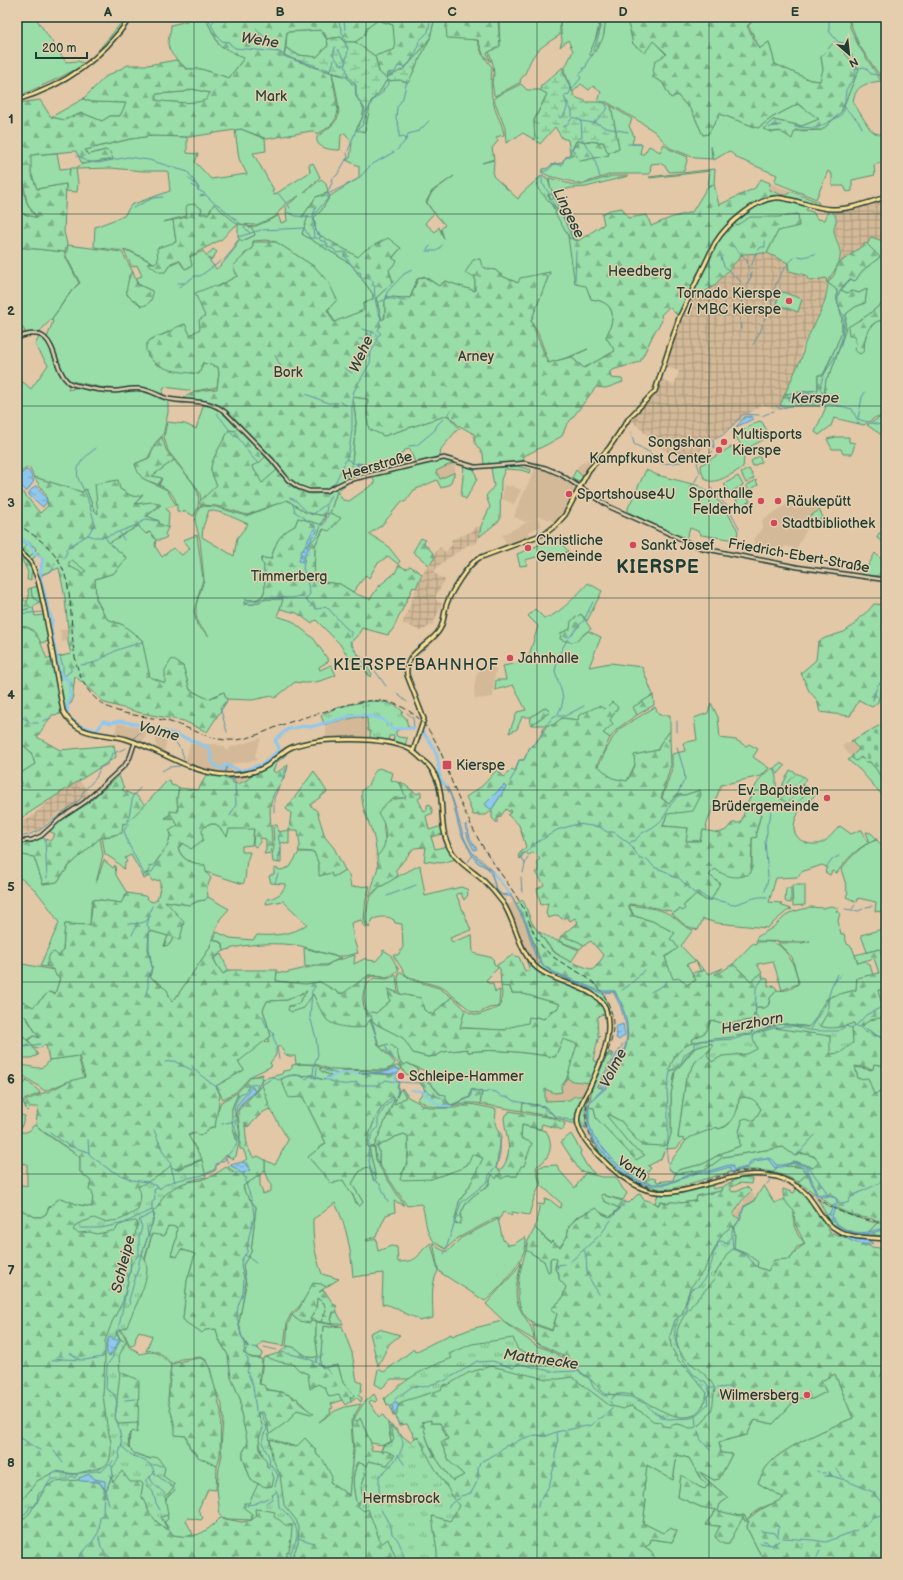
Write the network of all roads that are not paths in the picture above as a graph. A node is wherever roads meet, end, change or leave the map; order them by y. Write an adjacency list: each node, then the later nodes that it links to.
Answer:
1 (131, 17): 2 (main road)
2 (17, 100)
3 (886, 197): 5 (main road)
4 (17, 338): 5 (main road, Heerstraße)
5 (580, 487): 6 (main road, Friedrich-Ebert-Straße); 7 (main road)
6 (586, 491): 7 (main road); 9 (main road, Friedrich-Ebert-Straße)
7 (576, 496): 11 (main road)
8 (17, 549): 10 (main road)
9 (886, 580)
10 (135, 742): 11 (main road); 12 (main road)
11 (413, 751): 13 (main road, Vorth)
12 (17, 842)
13 (886, 1238)

